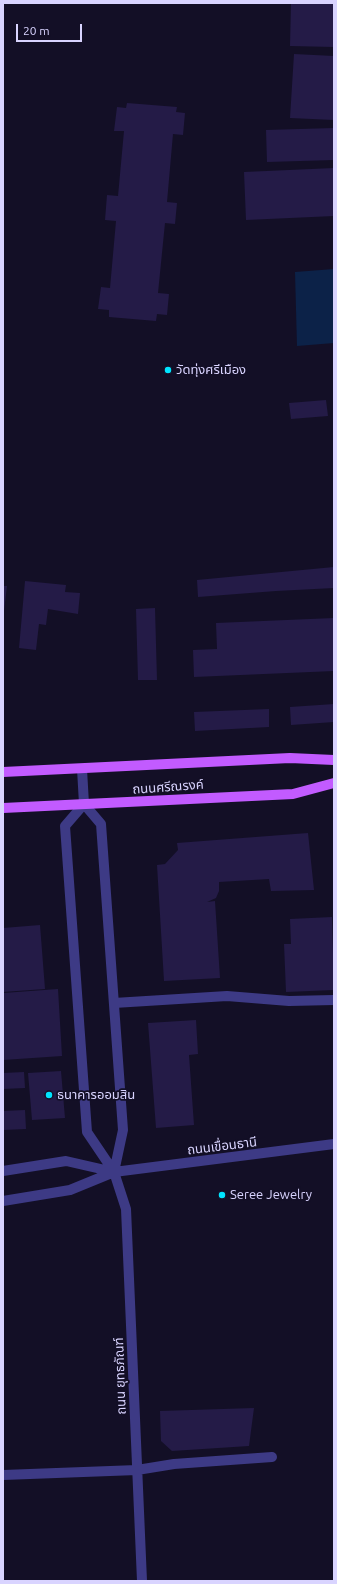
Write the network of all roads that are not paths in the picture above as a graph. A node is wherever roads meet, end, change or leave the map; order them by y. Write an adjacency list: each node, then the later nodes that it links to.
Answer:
1 (334, 760): 2 (main road, ถนนศรีณรงค์)
2 (82, 769): 3 (main road, ถนนศรีณรงค์); 5 (street)
3 (3, 772)
4 (334, 783): 5 (main road, ถนนศรีณรงค์)
5 (84, 804): 6 (main road, ถนนศรีณรงค์); 8 (street); 11 (street)
6 (3, 808)
7 (334, 1000): 8 (street)
8 (114, 1003): 11 (street)
9 (334, 1144): 11 (street, ถนนเขื่อนธานี)
10 (3, 1171): 11 (street, ถนนเขื่อนธานี)
11 (114, 1172): 12 (street, ถนนเขื่อนธานี); 14 (street, ถนน ยุทธภัณฑ์)
12 (3, 1201)
13 (272, 1457): 14 (street)
14 (137, 1470): 15 (street); 16 (street, ถนน ยุทธภัณฑ์)
15 (3, 1475)
16 (142, 1581)

